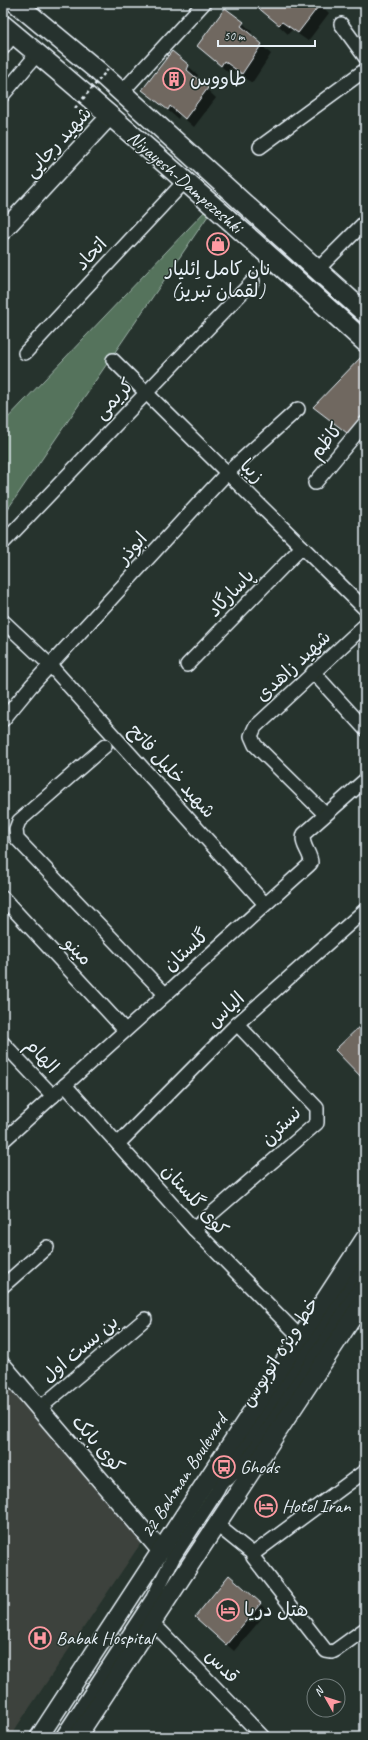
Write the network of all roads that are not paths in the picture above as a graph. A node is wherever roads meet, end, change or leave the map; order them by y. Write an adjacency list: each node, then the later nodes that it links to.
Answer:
1 (16, 3): 8 (highway, Niyayesh-Dampezeshki)
2 (204, 3): 8 (street)
3 (341, 24): 6 (street)
4 (7, 36): 5 (highway, Niyayesh-Dampezeshki)
5 (38, 53): 9 (street); 10 (highway, Niyayesh-Dampezeshki)
6 (365, 57)
7 (365, 70): 11 (street)
8 (122, 92): 15 (highway, Niyayesh-Dampezeshki)
9 (3, 95)
10 (110, 116): 12 (highway, Niyayesh-Dampezeshki); 14 (main road, شهید رجایی)
11 (260, 148)
12 (185, 181): 18 (highway, Niyayesh-Dampezeshki); 19 (street, اتحاد)
13 (365, 222): 15 (street)
14 (3, 231)
15 (317, 270): 17 (highway, Niyayesh-Dampezeshki)
16 (253, 281): 21 (street, کریمی)
17 (365, 313)
18 (365, 342)
19 (25, 353)
20 (113, 360): 21 (street, زیبا)
21 (146, 393): 24 (street, زیبا); 26 (street, کریمی)
22 (298, 409): 24 (street, ابوذر)
23 (365, 423): 25 (street, کاظم)
24 (227, 473): 27 (street, زیبا); 31 (street, ابوذر)
25 (315, 483)
26 (3, 543)
27 (302, 547): 28 (street, زیبا); 32 (street, پاسارگاد)
28 (365, 609)
29 (3, 621): 31 (street, شهید خلیل فاتح)
30 (364, 626): 33 (street, شهید زاهدی)
31 (50, 665): 34 (street, ابوذر); 40 (street, شهید خلیل فاتح)
32 (186, 665)
33 (313, 672): 35 (street); 38 (street, شهید زاهدی)
34 (3, 720)
35 (365, 729)
36 (105, 746): 42 (street)
37 (365, 780): 38 (street, گلستان)
38 (325, 814): 40 (street, گلستان)
39 (3, 898): 44 (street, مینو)
40 (266, 904): 42 (street, گلستان)
41 (365, 910): 43 (street, الیاس)
42 (165, 994): 44 (street, گلستان)
43 (237, 1024): 49 (street, الیاس); 50 (street, نسترن)
44 (126, 1030): 46 (street, گلستان)
45 (3, 1043): 47 (street, الهام)
46 (65, 1085): 47 (street, گلستان); 49 (street, کوی گلستان)
47 (53, 1096): 48 (street, گلستان)
48 (3, 1141)
49 (118, 1144): 50 (street, کوی گلستان)
50 (194, 1229): 58 (street, کوی گلستان)
51 (365, 1238): 58 (main road, 22 Bahman Boulevard)
52 (47, 1247): 55 (street)
53 (365, 1256): 62 (street, خط ویژه اتوبوس)
54 (365, 1274): 62 (street, خط ویژه اتوبوس)
55 (3, 1286)
56 (365, 1299): 63 (main road)
57 (145, 1319): 60 (street, بن بست اول)
58 (300, 1337): 64 (main road, 22 Bahman Boulevard)
59 (3, 1366): 60 (main road, کوی بابک)
60 (40, 1408): 64 (main road, کوی بابک)
61 (365, 1471): 65 (street)
62 (217, 1491): 64 (street, خط ویژه اتوبوس)
63 (217, 1525): 65 (street); 66 (main road)
64 (167, 1554): 68 (main road, 22 Bahman Boulevard); 69 (street, خط ویژه اتوبوس); 70 (street, خط ویژه اتوبوس)
65 (253, 1554): 67 (street)
66 (152, 1622): 71 (main road); 72 (street, قدس)
67 (365, 1628)
68 (38, 1737)
69 (49, 1737)
70 (62, 1737)
71 (77, 1737)
72 (263, 1737)

